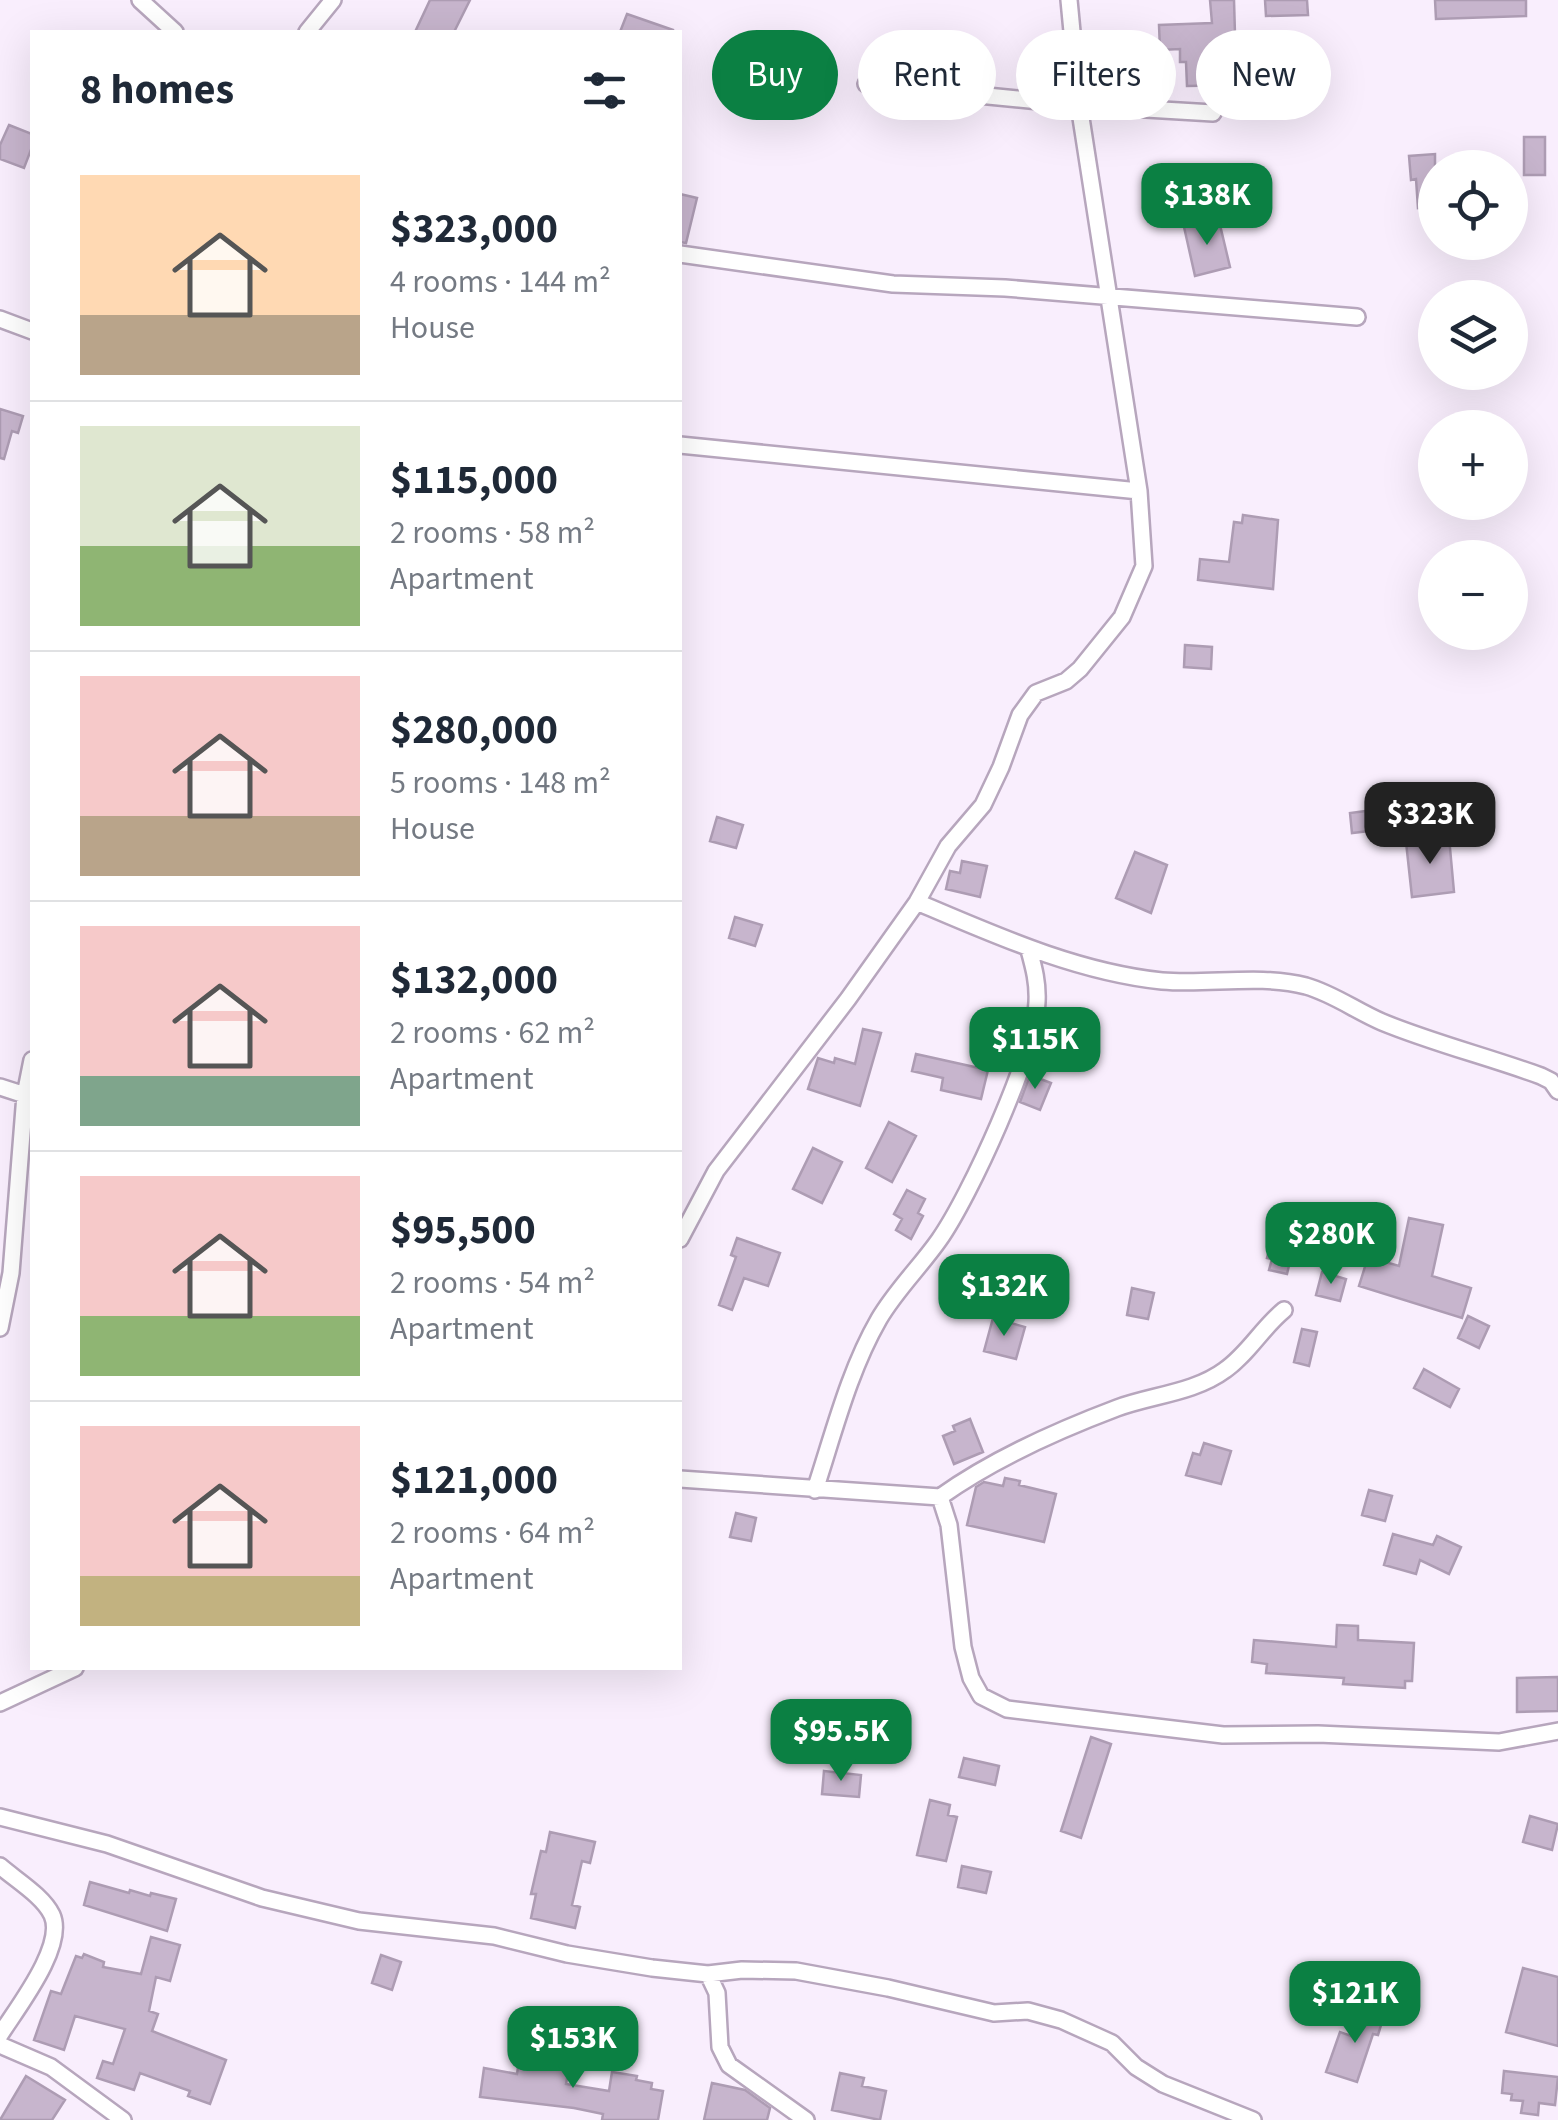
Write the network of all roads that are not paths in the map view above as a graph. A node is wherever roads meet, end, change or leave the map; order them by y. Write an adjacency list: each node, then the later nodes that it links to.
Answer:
1 (140, 0): 4 (street)
2 (334, 0): 5 (street)
3 (1069, 0): 6 (street)
4 (173, 30)
5 (309, 30)
6 (1072, 30)
7 (1082, 120): 9 (street)
8 (682, 254): 9 (street)
9 (1110, 298): 11 (street); 14 (street)
10 (0, 318): 12 (street)
11 (1357, 318)
12 (30, 330)
13 (682, 445): 14 (street)
14 (1138, 491): 15 (street)
15 (917, 902): 16 (street); 21 (street)
16 (1029, 950): 19 (street); 25 (street)
17 (30, 1070): 20 (street)
18 (0, 1087): 20 (street)
19 (1558, 1091)
20 (25, 1095): 23 (street)
21 (682, 1235)
22 (1284, 1310): 26 (street)
23 (0, 1328)
24 (682, 1479): 25 (street)
25 (815, 1490): 26 (street)
26 (940, 1497): 29 (street)
27 (71, 1670): 28 (street)
28 (0, 1703)
29 (1558, 1732)
30 (0, 1817): 32 (street)
31 (0, 1866): 33 (street)
32 (708, 1974): 36 (street); 37 (street)
33 (0, 2035)
34 (0, 2046): 35 (street)
35 (123, 2120)
36 (806, 2120)
37 (1253, 2120)

